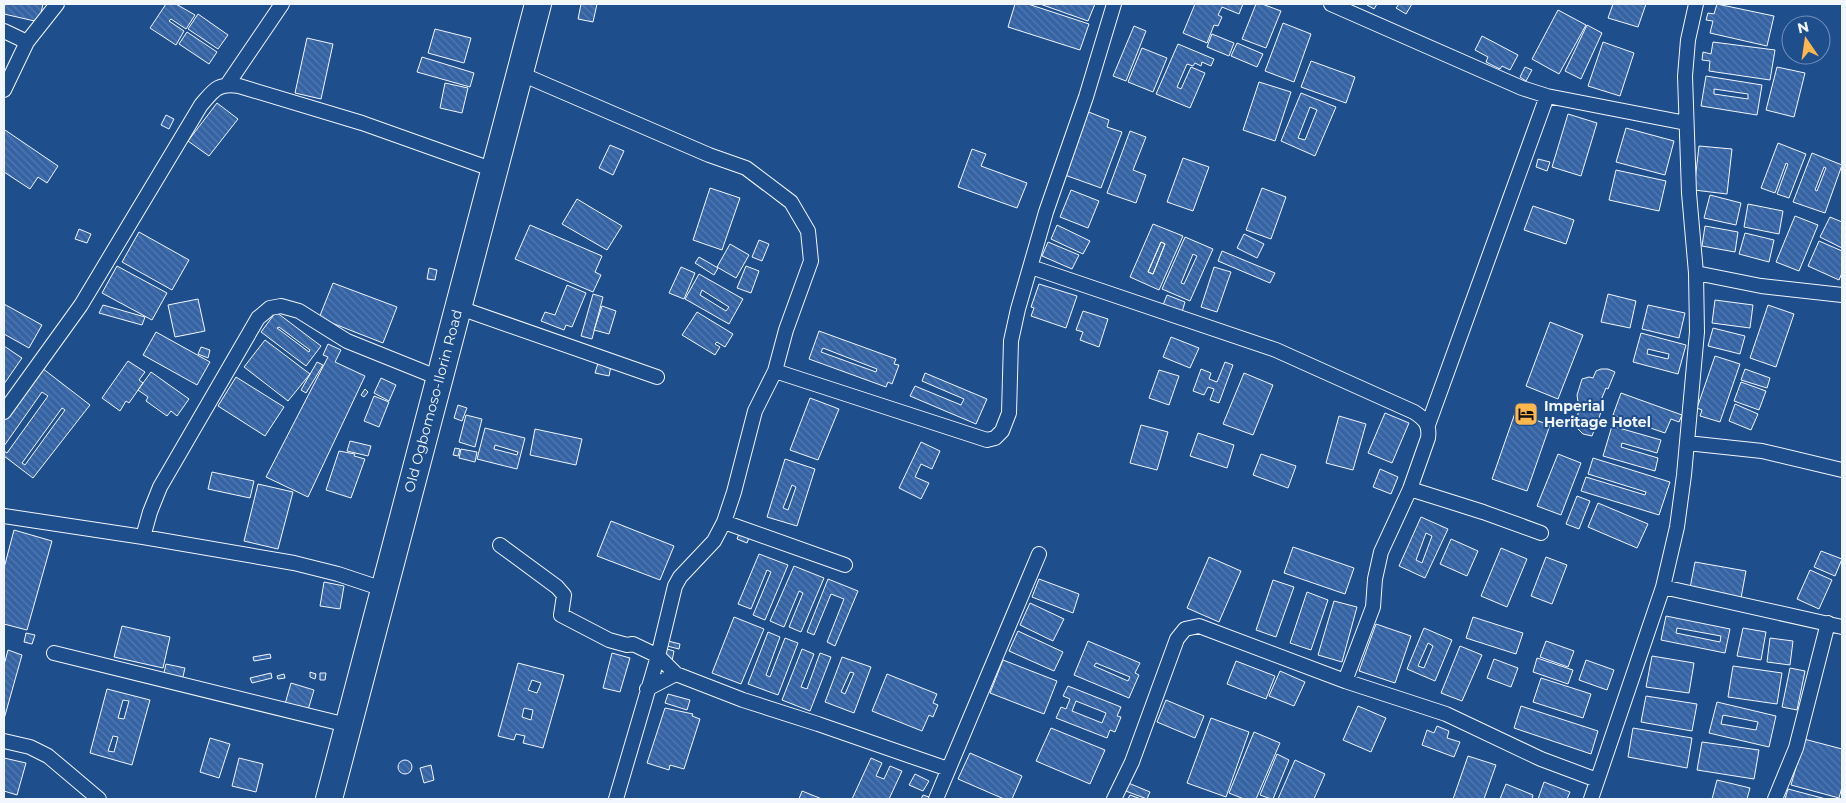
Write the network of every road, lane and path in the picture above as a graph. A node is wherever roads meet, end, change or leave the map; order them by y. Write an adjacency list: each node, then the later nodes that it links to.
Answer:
1 (57, 4): 8 (street)
2 (282, 4): 10 (street)
3 (1114, 4): 15 (street)
4 (1331, 4): 12 (street)
5 (1696, 4): 13 (street)
6 (535, 5): 9 (highway, Old Ogbomoso-Ilorin Road)
7 (4, 31): 8 (street)
8 (27, 42): 11 (street)
9 (519, 73): 14 (highway, Old Ogbomoso-Ilorin Road); 19 (street)
10 (227, 85): 14 (street); 22 (street)
11 (4, 90)
12 (1546, 96): 13 (street); 23 (street)
13 (1686, 123): 16 (street)
14 (494, 170): 18 (highway, Old Ogbomoso-Ilorin Road)
15 (1031, 267): 19 (street); 23 (street)
16 (1696, 273): 17 (street); 24 (street)
17 (1842, 295)
18 (458, 307): 20 (street); 21 (highway, Old Ogbomoso-Ilorin Road)
19 (776, 371): 28 (street)
20 (657, 377)
21 (439, 378): 30 (street); 35 (highway, Old Ogbomoso-Ilorin Road)
22 (4, 412)
23 (1428, 425): 26 (street)
24 (1687, 443): 25 (street); 34 (street)
25 (1842, 470)
26 (1410, 489): 29 (street); 41 (street)
27 (4, 516): 30 (street)
28 (724, 522): 33 (street); 39 (street)
29 (1541, 533)
30 (144, 537): 35 (street)
31 (500, 545): 39 (street)
32 (1039, 554): 45 (street)
33 (845, 565)
34 (1663, 587): 36 (street); 46 (street)
35 (383, 589): 43 (highway, Old Ogbomoso-Ilorin Road)
36 (1828, 623): 37 (street); 53 (street)
37 (1842, 627)
38 (54, 653): 43 (street)
39 (658, 656): 40 (street); 42 (street)
40 (676, 674): 42 (street); 45 (street)
41 (1345, 681): 46 (street); 51 (street)
42 (647, 689): 49 (street)
43 (347, 725): 48 (highway, Old Ogbomoso-Ilorin Road)
44 (4, 741): 47 (street)
45 (948, 769): 50 (street)
46 (1597, 780): 52 (street)
47 (99, 799)
48 (329, 799)
49 (616, 799)
50 (936, 799)
51 (1114, 799)
52 (1591, 799)
53 (1775, 799)

